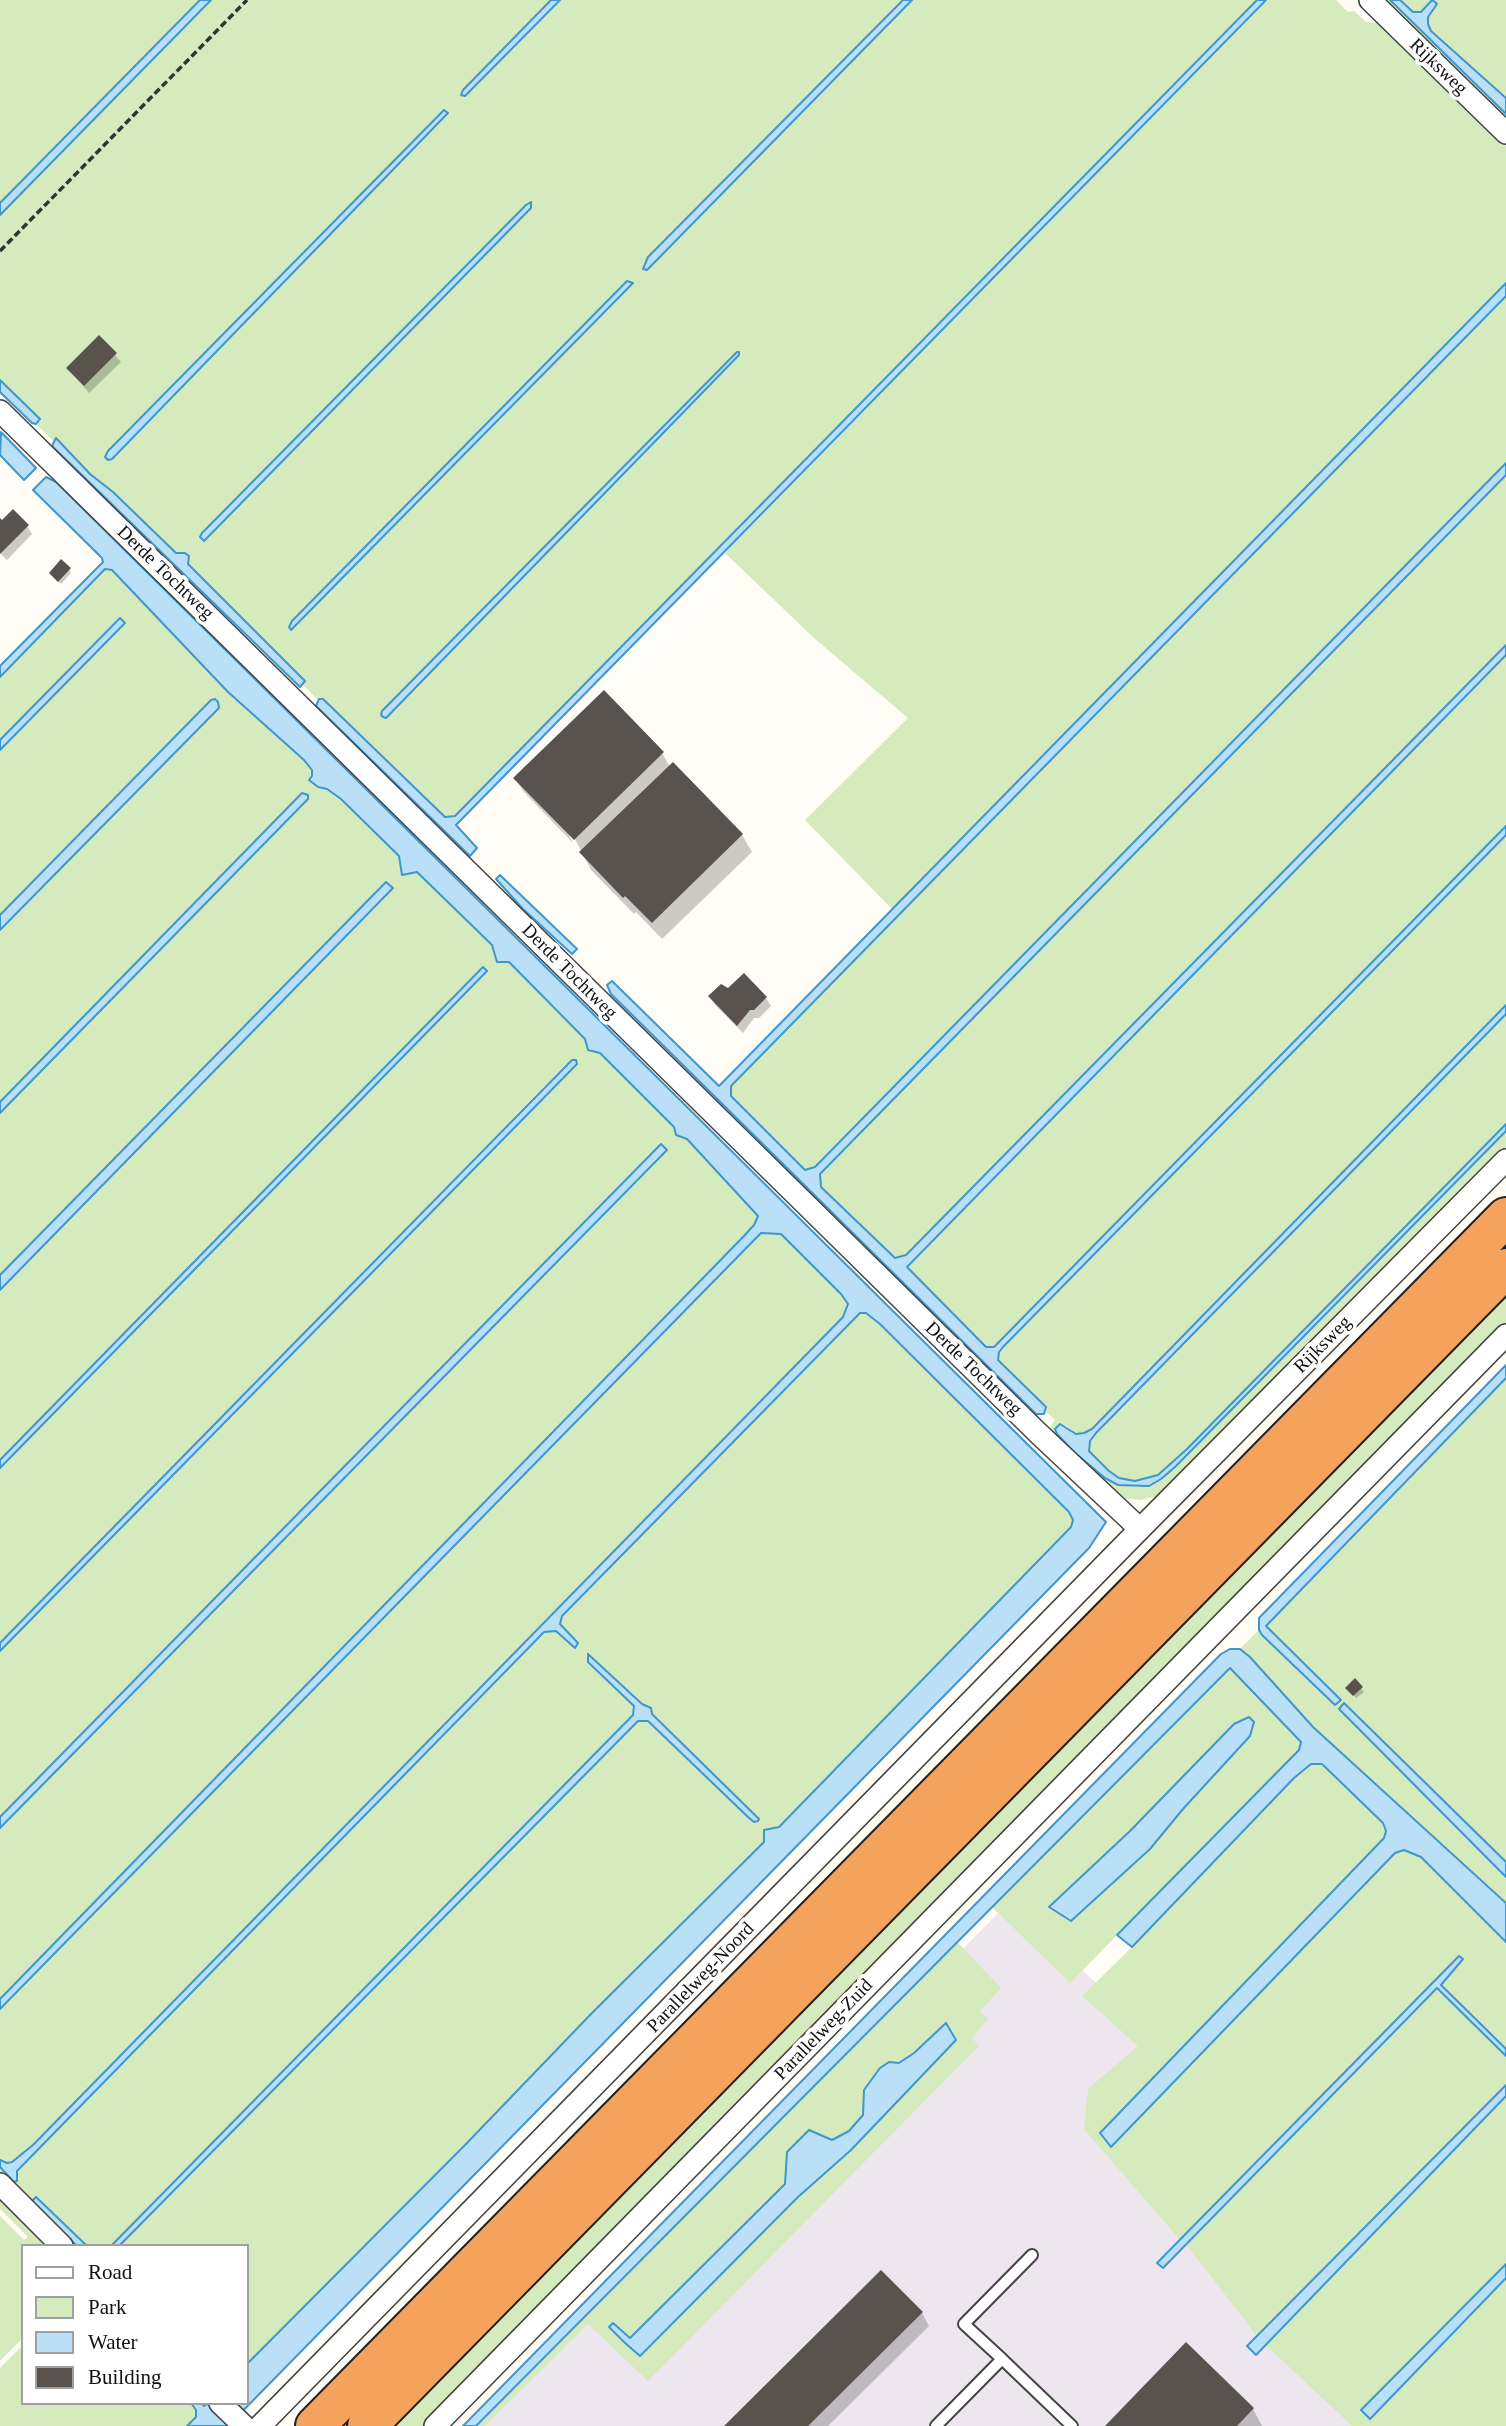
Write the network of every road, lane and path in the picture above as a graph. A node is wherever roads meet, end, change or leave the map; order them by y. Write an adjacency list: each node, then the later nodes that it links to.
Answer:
1 (247, 0): 4 (path)
2 (1370, 0): 3 (street, Rijksweg)
3 (1506, 133)
4 (0, 251)
5 (0, 411): 10 (street, Derde Tochtweg)
6 (1506, 1160): 10 (street, Rijksweg)
7 (1506, 1217): 11 (highway, Rijksweg)
8 (1506, 1268): 11 (highway)
9 (1506, 1335): 21 (street, Parallelweg-Zuid)
10 (1140, 1529): 18 (street, Parallelweg-Noord)
11 (1165, 1589): 19 (highway); 20 (highway)
12 (0, 2184): 13 (street)
13 (60, 2244)
14 (1032, 2255): 15 (lane)
15 (1002, 2359): 22 (lane); 23 (lane)
16 (222, 2405): 17 (street)
17 (244, 2426)
18 (260, 2426)
19 (315, 2426)
20 (366, 2426)
21 (435, 2426)
22 (936, 2426)
23 (1072, 2426)

